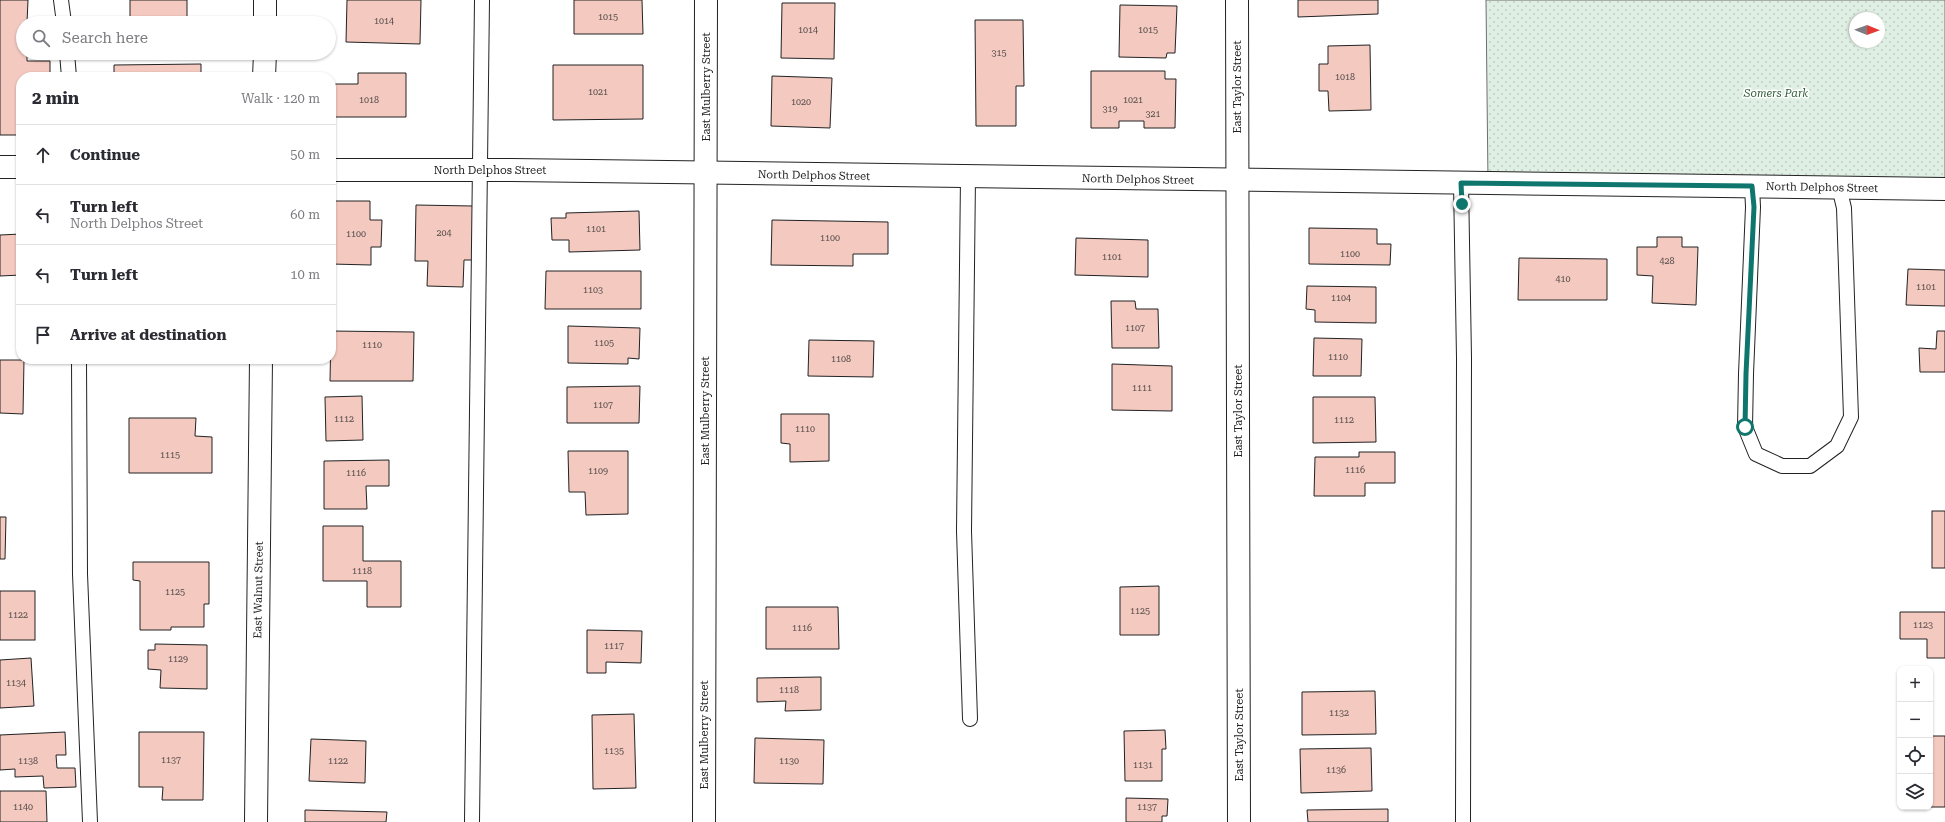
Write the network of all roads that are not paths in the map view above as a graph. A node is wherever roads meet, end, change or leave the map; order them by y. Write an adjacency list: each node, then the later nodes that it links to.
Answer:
1 (61, 0): 6 (lane)
2 (265, 0): 7 (street)
3 (482, 0): 15 (lane)
4 (706, 0): 16 (street, East Mulberry Street)
5 (1237, 0): 18 (street, East Taylor Street)
6 (63, 16)
7 (265, 16)
8 (68, 60): 10 (lane)
9 (264, 60): 11 (street)
10 (69, 72)
11 (264, 72)
12 (0, 167): 13 (street)
13 (16, 167)
14 (336, 170): 15 (street, North Delphos Street)
15 (481, 170): 16 (street, North Delphos Street); 28 (lane)
16 (705, 173): 17 (street, North Delphos Street); 29 (street, East Mulberry Street)
17 (968, 177): 18 (street, North Delphos Street); 25 (lane)
18 (1237, 180): 19 (street, North Delphos Street); 30 (street, East Taylor Street)
19 (1461, 183): 20 (street, North Delphos Street); 31 (lane)
20 (1752, 186): 21 (street, North Delphos Street); 21 (lane)
21 (1839, 187): 22 (street, North Delphos Street)
22 (1945, 189)
23 (79, 364): 26 (lane)
24 (261, 364): 27 (street, East Walnut Street)
25 (970, 719)
26 (90, 822)
27 (256, 822)
28 (472, 822)
29 (704, 822)
30 (1239, 822)
31 (1463, 822)

